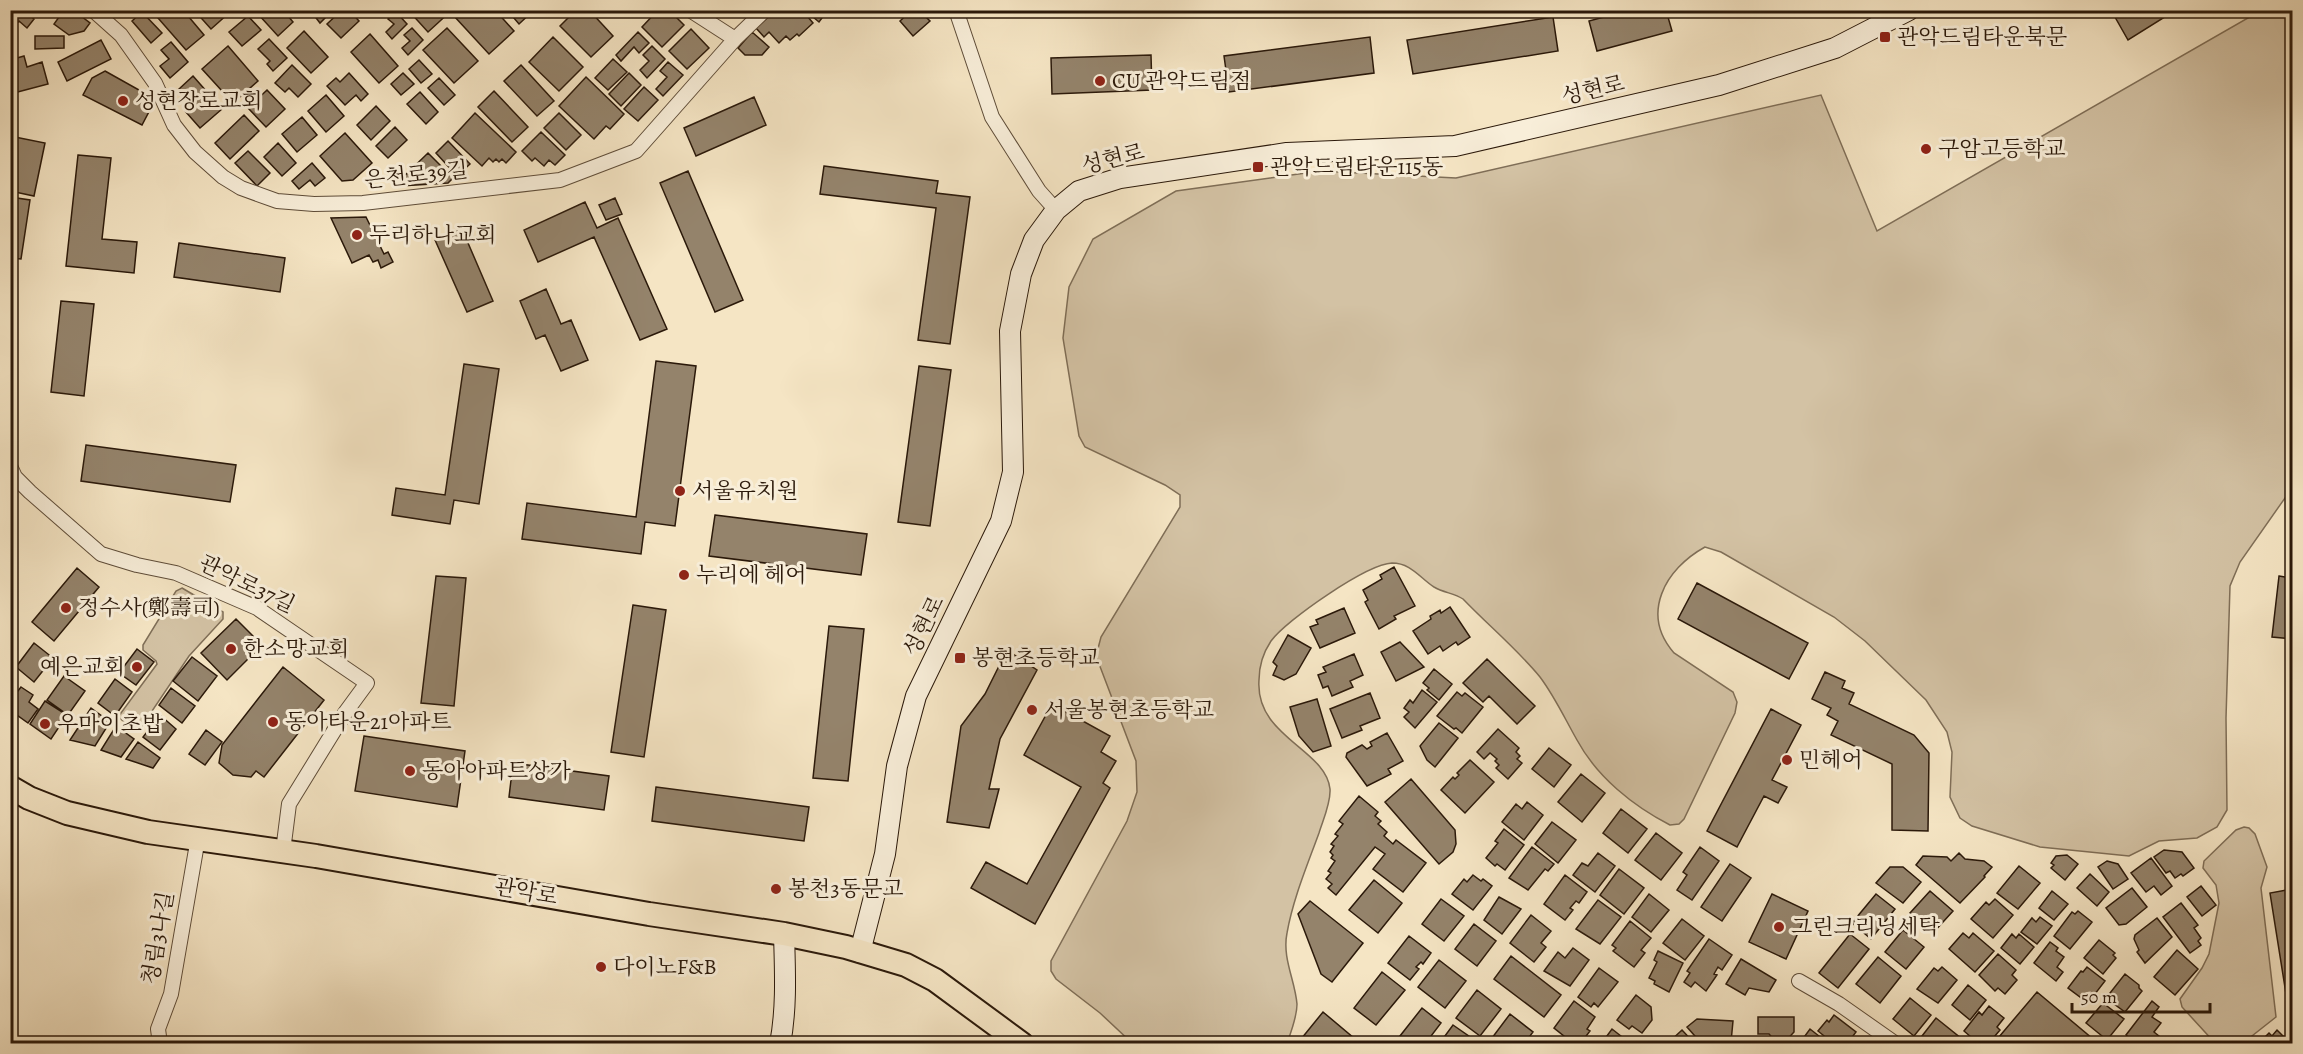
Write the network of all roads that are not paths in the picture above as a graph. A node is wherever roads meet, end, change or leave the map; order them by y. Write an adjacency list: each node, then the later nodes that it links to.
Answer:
1 (93, 10): 6 (street, 은천로39길)
2 (690, 10): 6 (street)
3 (765, 10): 6 (street, 은천로39길)
4 (956, 10): 7 (street)
5 (1909, 10): 7 (street, 성현로)
6 (735, 39)
7 (1056, 210): 13 (street, 성현로)
8 (10, 466): 11 (street, 관악로37길)
9 (10, 787): 10 (main road, 관악로)
10 (198, 838): 11 (main road, 관악로); 15 (street, 청림3나길)
11 (283, 851): 12 (main road, 관악로)
12 (784, 934): 13 (main road, 관악로); 16 (street)
13 (860, 952): 17 (main road, 관악로)
14 (1799, 981): 18 (street)
15 (160, 1044)
16 (780, 1044)
17 (1022, 1044)
18 (1896, 1044)

